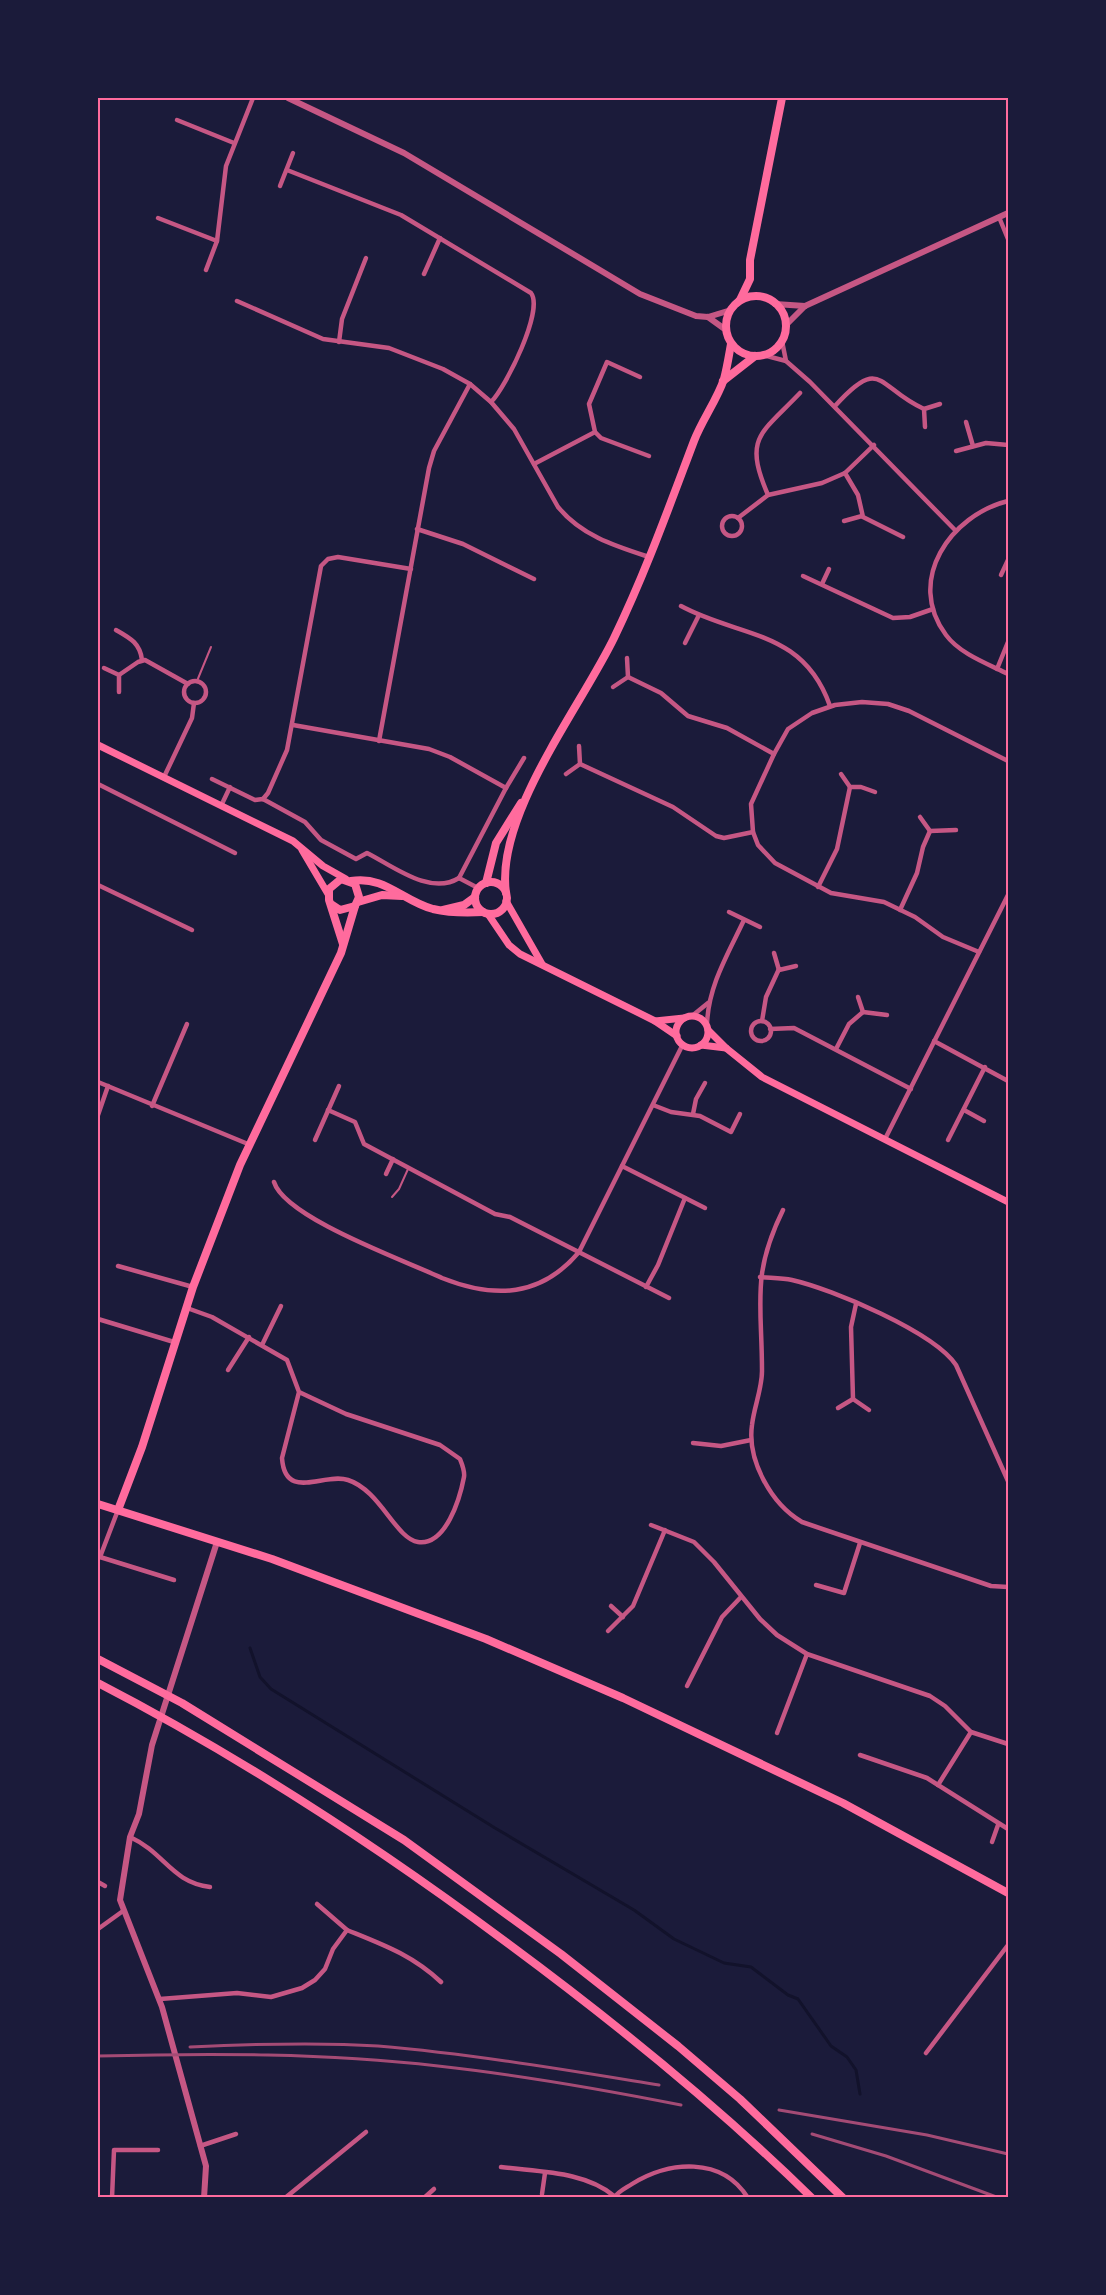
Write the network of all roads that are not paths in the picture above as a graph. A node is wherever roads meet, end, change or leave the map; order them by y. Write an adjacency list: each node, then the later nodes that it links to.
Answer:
1 (253, 98): 5 (street)
2 (288, 98): 25 (street)
3 (782, 98): 18 (main road)
4 (177, 120): 5 (street)
5 (234, 143): 14 (street)
6 (293, 153): 7 (street)
7 (287, 170): 8 (street); 12 (street)
8 (280, 186)
9 (1008, 213): 10 (street)
10 (999, 217): 13 (street); 23 (street)
11 (158, 218): 14 (street)
12 (440, 238): 17 (street); 37 (street)
13 (1008, 239)
14 (217, 241): 16 (street)
15 (366, 258): 29 (street)
16 (206, 270)
17 (424, 274)
18 (750, 279): 19 (main road); 20 (main road)
19 (761, 297): 20 (main road); 22 (main road)
20 (740, 300): 24 (main road)
21 (237, 302): 29 (street)
22 (775, 304): 23 (street); 26 (main road)
23 (805, 306): 26 (street)
24 (730, 310): 25 (street); 27 (main road)
25 (708, 317): 27 (street)
26 (786, 325): 28 (main road)
27 (726, 330): 30 (main road)
28 (782, 341): 31 (main road); 32 (street)
29 (339, 342): 35 (street)
30 (731, 344): 31 (main road); 34 (main road)
31 (759, 356): 32 (street); 34 (main road)
32 (786, 361): 39 (street)
33 (640, 377): 43 (street)
34 (723, 381): 59 (main road)
35 (470, 384): 37 (street); 56 (street)
36 (800, 393): 51 (street)
37 (491, 402): 49 (street)
38 (940, 404): 40 (street)
39 (835, 406): 40 (street); 44 (street)
40 (924, 409): 42 (street)
41 (966, 422): 46 (street)
42 (925, 427)
43 (595, 432): 48 (street); 49 (street)
44 (874, 445): 50 (street); 57 (street)
45 (1008, 445): 46 (street)
46 (973, 446): 47 (street)
47 (956, 451)
48 (649, 456)
49 (534, 464): 59 (street)
50 (845, 473): 51 (street); 53 (street)
51 (768, 495): 54 (street)
52 (1008, 501): 57 (street)
53 (862, 516): 55 (street); 58 (street)
54 (738, 518): 54 (street)
55 (844, 521)
56 (417, 529): 61 (street); 65 (street)
57 (956, 531): 68 (street)
58 (903, 537)
59 (649, 557): 104 (main road)
60 (1008, 561): 63 (street)
61 (411, 569): 87 (street); 88 (street)
62 (829, 569): 66 (street)
63 (1001, 575)
64 (803, 576): 66 (street)
65 (534, 579)
66 (822, 584): 68 (street)
67 (681, 606): 69 (street)
68 (933, 609): 77 (street)
69 (699, 615): 72 (street); 86 (street)
70 (116, 630): 75 (street)
71 (1008, 642): 77 (street)
72 (685, 643)
73 (211, 647): 81 (lane)
74 (627, 658): 80 (street)
75 (142, 660): 79 (street); 82 (street)
76 (104, 668): 79 (street)
77 (997, 669): 78 (street)
78 (1008, 674)
79 (119, 675): 84 (street)
80 (628, 677): 83 (street); 91 (street)
81 (196, 681): 82 (street); 85 (street)
82 (188, 684): 85 (street)
83 (613, 687)
84 (119, 692)
85 (194, 703): 97 (street)
86 (830, 706): 91 (street); 93 (street)
87 (293, 725): 88 (street); 105 (street)
88 (379, 741): 102 (street)
89 (98, 745): 97 (main road)
90 (579, 746): 94 (street)
91 (774, 754): 110 (street)
92 (524, 758): 102 (street)
93 (1008, 761)
94 (580, 764): 95 (street); 110 (street)
95 (566, 774)
96 (841, 774): 101 (street)
97 (164, 777): 106 (main road)
98 (212, 779): 100 (street)
99 (98, 784): 112 (street)
100 (230, 787): 105 (street); 106 (street)
101 (850, 787): 103 (street); 117 (street)
102 (506, 788): 113 (street)
103 (875, 792)
104 (526, 797): 116 (main road); 121 (main road)
105 (262, 799): 113 (street)
106 (221, 806): 111 (main road)
107 (920, 817): 108 (street)
108 (930, 831): 109 (street); 126 (street)
109 (956, 831)
110 (753, 832): 117 (street)
111 (299, 846): 114 (main road); 118 (main road)
112 (235, 853)
113 (459, 878): 116 (street)
114 (349, 880): 118 (main road); 119 (main road); 124 (main road)
115 (98, 885): 131 (street)
116 (482, 886): 120 (main road); 121 (main road)
117 (818, 887): 126 (street)
118 (328, 894): 123 (main road)
119 (404, 896): 124 (main road); 125 (main road)
120 (475, 897): 125 (main road); 128 (main road)
121 (506, 897): 128 (main road); 135 (main road)
122 (1008, 897): 133 (street)
123 (331, 904): 124 (main road); 132 (main road)
124 (356, 904): 132 (main road)
125 (442, 910): 128 (main road)
126 (900, 910): 133 (street)
127 (729, 912): 129 (street)
128 (486, 913): 135 (main road)
129 (744, 920): 130 (street); 139 (street)
130 (760, 927)
131 (192, 930)
132 (343, 945): 172 (main road)
133 (979, 952): 149 (street)
134 (774, 953): 137 (street)
135 (542, 964): 143 (main road)
136 (796, 966): 137 (street)
137 (779, 969): 144 (street)
138 (858, 997): 140 (street)
139 (708, 1003): 142 (street); 146 (street)
140 (863, 1012): 141 (street); 153 (street)
141 (887, 1015)
142 (688, 1017): 143 (main road); 146 (main road); 148 (main road)
143 (655, 1021): 148 (main road)
144 (762, 1021): 147 (street); 147 (street)
145 (187, 1024): 162 (street)
146 (707, 1027): 151 (main road); 152 (main road)
147 (770, 1029): 153 (street)
148 (677, 1036): 150 (main road)
149 (934, 1041): 154 (street); 160 (street)
150 (683, 1044): 151 (main road); 161 (street)
151 (701, 1045): 152 (main road)
152 (726, 1048): 169 (main road)
153 (836, 1049): 160 (street)
154 (985, 1067): 155 (street); 164 (street)
155 (1008, 1081)
156 (98, 1082): 158 (street)
157 (705, 1083): 165 (street)
158 (108, 1086): 162 (street); 167 (street)
159 (339, 1086): 163 (street)
160 (911, 1089): 169 (street)
161 (653, 1105): 165 (street); 174 (street)
162 (152, 1106): 172 (street)
163 (328, 1110): 170 (street); 173 (street)
164 (964, 1110): 168 (street); 171 (street)
165 (693, 1114): 166 (street)
166 (740, 1114)
167 (98, 1115)
168 (984, 1121)
169 (885, 1139): 180 (main road)
170 (315, 1140)
171 (948, 1140)
172 (248, 1144): 186 (main road)
173 (393, 1159): 175 (street); 176 (street)
174 (622, 1166): 179 (street); 183 (street)
175 (409, 1167): 178 (lane); 183 (street)
176 (386, 1174)
177 (274, 1182): 183 (street)
178 (392, 1197)
179 (685, 1198): 181 (street); 187 (street)
180 (1008, 1202)
181 (705, 1208)
182 (783, 1210): 185 (street)
183 (579, 1252): 187 (street)
184 (118, 1266): 186 (street)
185 (760, 1277): 189 (street); 201 (street)
186 (193, 1287): 191 (main road)
187 (646, 1287): 188 (street)
188 (669, 1298)
189 (856, 1304): 198 (street); 203 (street)
190 (282, 1306): 195 (street)
191 (187, 1308): 193 (street); 194 (main road)
192 (98, 1320): 194 (street)
193 (249, 1337): 195 (street); 196 (street)
194 (174, 1342): 206 (main road)
195 (262, 1345): 197 (street)
196 (228, 1370)
197 (299, 1392): 197 (street)
198 (853, 1399): 199 (street); 200 (street)
199 (838, 1408)
200 (869, 1410)
201 (751, 1440): 202 (street); 210 (street)
202 (693, 1443)
203 (1006, 1467): 204 (street)
204 (1008, 1481)
205 (98, 1504): 206 (main road)
206 (118, 1510): 209 (main road); 211 (street)
207 (651, 1525): 208 (street)
208 (665, 1530): 215 (street); 217 (street)
209 (217, 1542): 230 (street); 235 (main road)
210 (860, 1543): 213 (street); 214 (street)
211 (99, 1557): 212 (street)
212 (174, 1580)
213 (816, 1585)
214 (1008, 1587)
215 (741, 1597): 219 (street); 222 (street)
216 (611, 1606): 217 (street)
217 (622, 1617): 218 (street)
218 (608, 1631)
219 (807, 1654): 223 (street); 224 (street)
220 (98, 1659): 259 (highway)
221 (98, 1683): 258 (highway)
222 (687, 1686)
223 (971, 1732): 225 (street); 227 (street)
224 (777, 1733)
225 (1008, 1744)
226 (861, 1755): 227 (street)
227 (938, 1785): 228 (street)
228 (998, 1825): 229 (street); 231 (street)
229 (1008, 1829)
230 (130, 1837): 234 (street); 237 (street)
231 (992, 1842)
232 (98, 1882): 233 (street)
233 (105, 1886)
234 (210, 1887)
235 (1008, 1893)
236 (316, 1904): 239 (street)
237 (123, 1911): 238 (street); 242 (street)
238 (98, 1929)
239 (347, 1930): 241 (street); 242 (street)
240 (1008, 1945): 243 (street)
241 (441, 1982)
242 (160, 1999): 246 (street)
243 (926, 2053)
244 (366, 2132): 255 (street)
245 (236, 2134): 246 (street)
246 (200, 2146): 254 (street)
247 (158, 2150): 253 (street)
248 (501, 2167): 249 (street)
249 (545, 2173): 251 (street); 252 (street)
250 (434, 2188): 256 (street)
251 (542, 2194)
252 (614, 2197): 257 (street)
253 (112, 2198)
254 (204, 2198)
255 (285, 2198)
256 (424, 2198)
257 (748, 2198)
258 (812, 2198)
259 (843, 2198)

